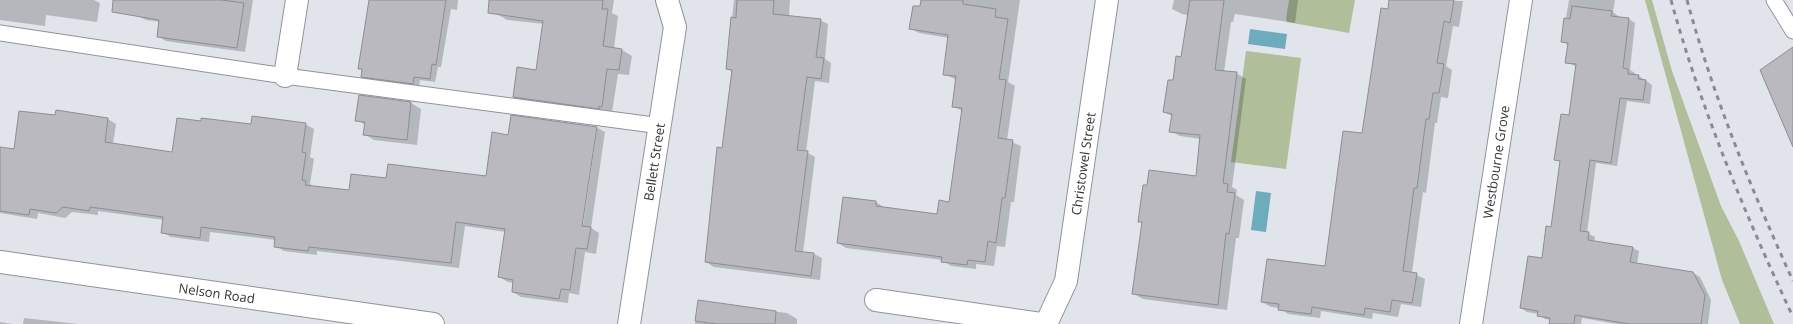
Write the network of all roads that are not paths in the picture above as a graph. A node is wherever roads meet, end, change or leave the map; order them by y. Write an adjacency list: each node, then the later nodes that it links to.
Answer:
1 (297, 0): 8 (street)
2 (667, 0): 9 (street, Bellett Street)
3 (1107, 0): 16 (street, Christowel Street)
4 (1522, 0): 17 (street, Westbourne Grove)
5 (1774, 0): 6 (lane)
6 (1793, 31)
7 (0, 33): 8 (lane)
8 (285, 76): 9 (lane)
9 (660, 126): 14 (street, Bellett Street)
10 (0, 262): 13 (street, Nelson Road)
11 (876, 300): 12 (street)
12 (1018, 323): 15 (street)
13 (433, 324)
14 (630, 324)
15 (1041, 324)
16 (1046, 324)
17 (1470, 324)

